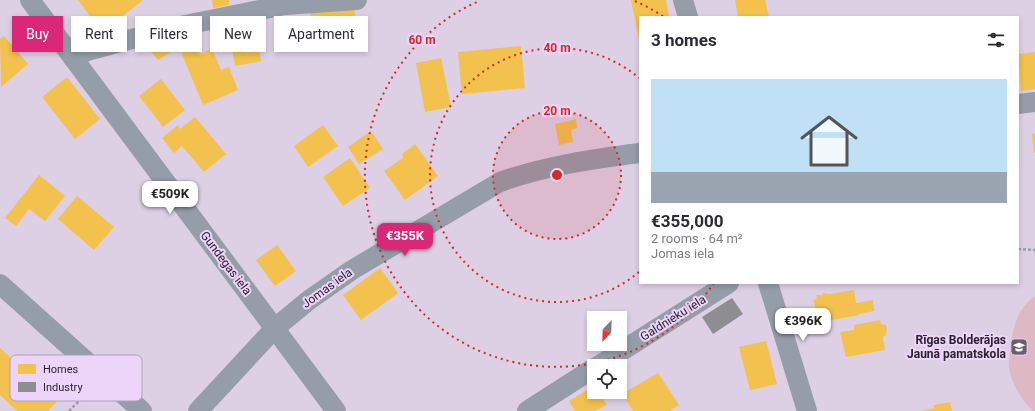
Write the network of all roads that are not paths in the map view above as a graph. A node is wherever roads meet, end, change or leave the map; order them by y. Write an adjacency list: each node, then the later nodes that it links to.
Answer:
1 (30, 0): 5 (street, Gundegas iela)
2 (356, 0): 5 (street)
3 (683, 0): 4 (street)
4 (688, 16)
5 (73, 58): 12 (street, Gundegas iela)
6 (1035, 102): 7 (street)
7 (1019, 104)
8 (639, 153): 12 (street, Jomas iela)
9 (0, 284): 13 (street)
10 (727, 284): 14 (street, Galdnieku iela)
11 (768, 284): 21 (street)
12 (275, 328): 18 (street, Jomas iela); 19 (street, Gundegas iela)
13 (79, 355)
14 (609, 359)
15 (587, 372): 20 (street)
16 (131, 401): 17 (street)
17 (142, 411)
18 (198, 411)
19 (336, 411)
20 (527, 411)
21 (807, 411)

